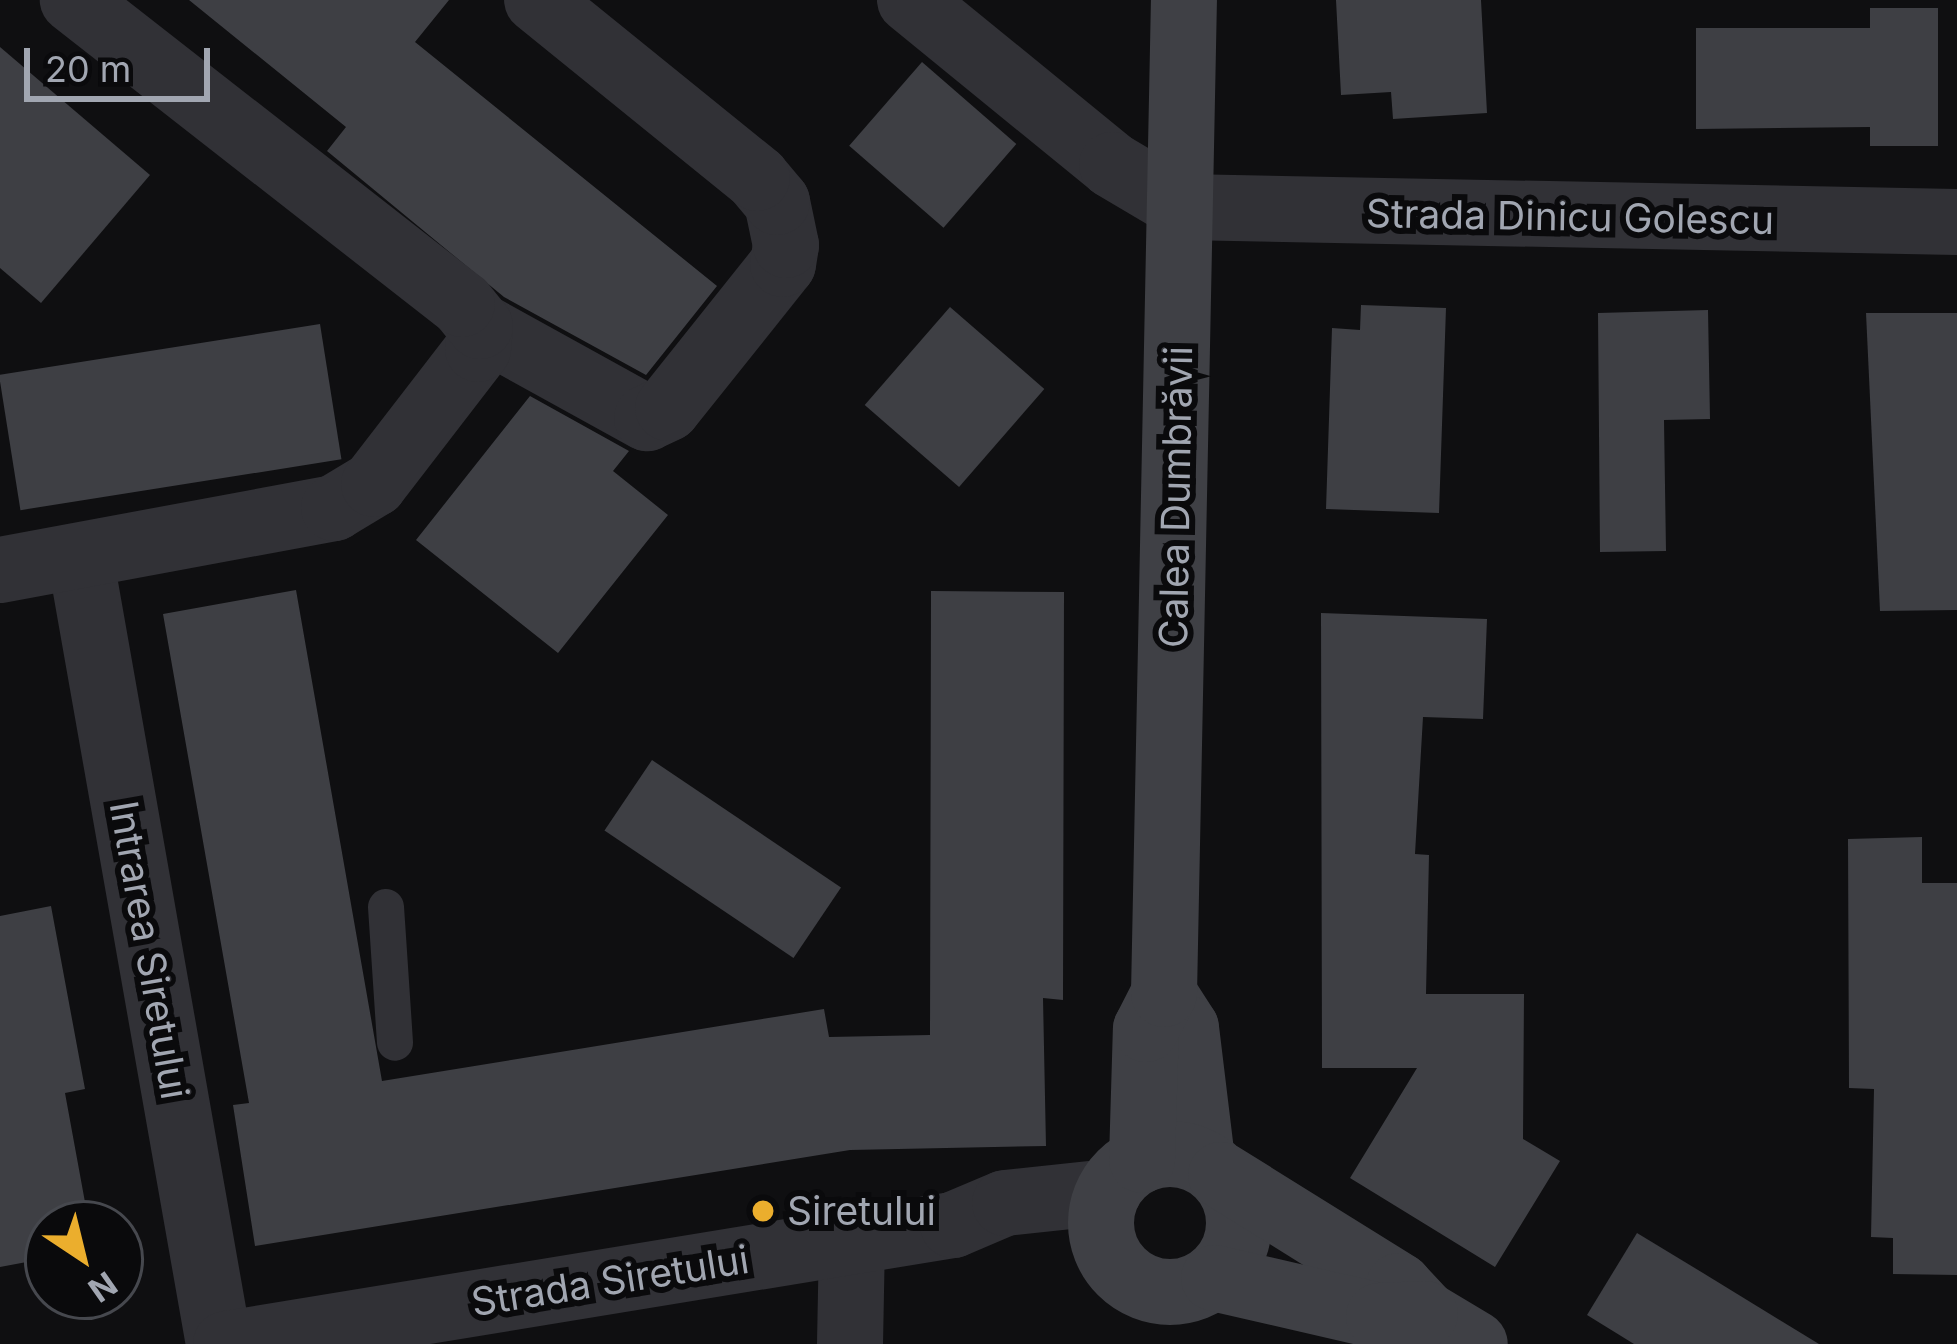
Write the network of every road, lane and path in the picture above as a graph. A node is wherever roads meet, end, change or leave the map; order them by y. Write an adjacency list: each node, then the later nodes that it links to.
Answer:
1 (73, 0): 7 (street)
2 (537, 0): 7 (street)
3 (910, 0): 5 (street)
4 (1184, 0): 5 (main road, Calea Dumbrăvii)
5 (1183, 208): 6 (street, Strada Dinicu Golescu); 12 (main road, Calea Dumbrăvii)
6 (1957, 222)
7 (480, 326): 8 (street)
8 (80, 556): 9 (street); 16 (street, Intrarea Siretului)
9 (0, 570)
10 (386, 907): 11 (lane)
11 (395, 1043)
12 (1155, 1186): 13 (street, Strada Siretului); 14 (main road); 14 (main road, Calea Dumbrăvii); 15 (main road)
13 (853, 1241): 16 (street, Strada Siretului); 17 (street)
14 (1185, 1305): 15 (main road)
15 (1450, 1329)
16 (222, 1344)
17 (850, 1344)

